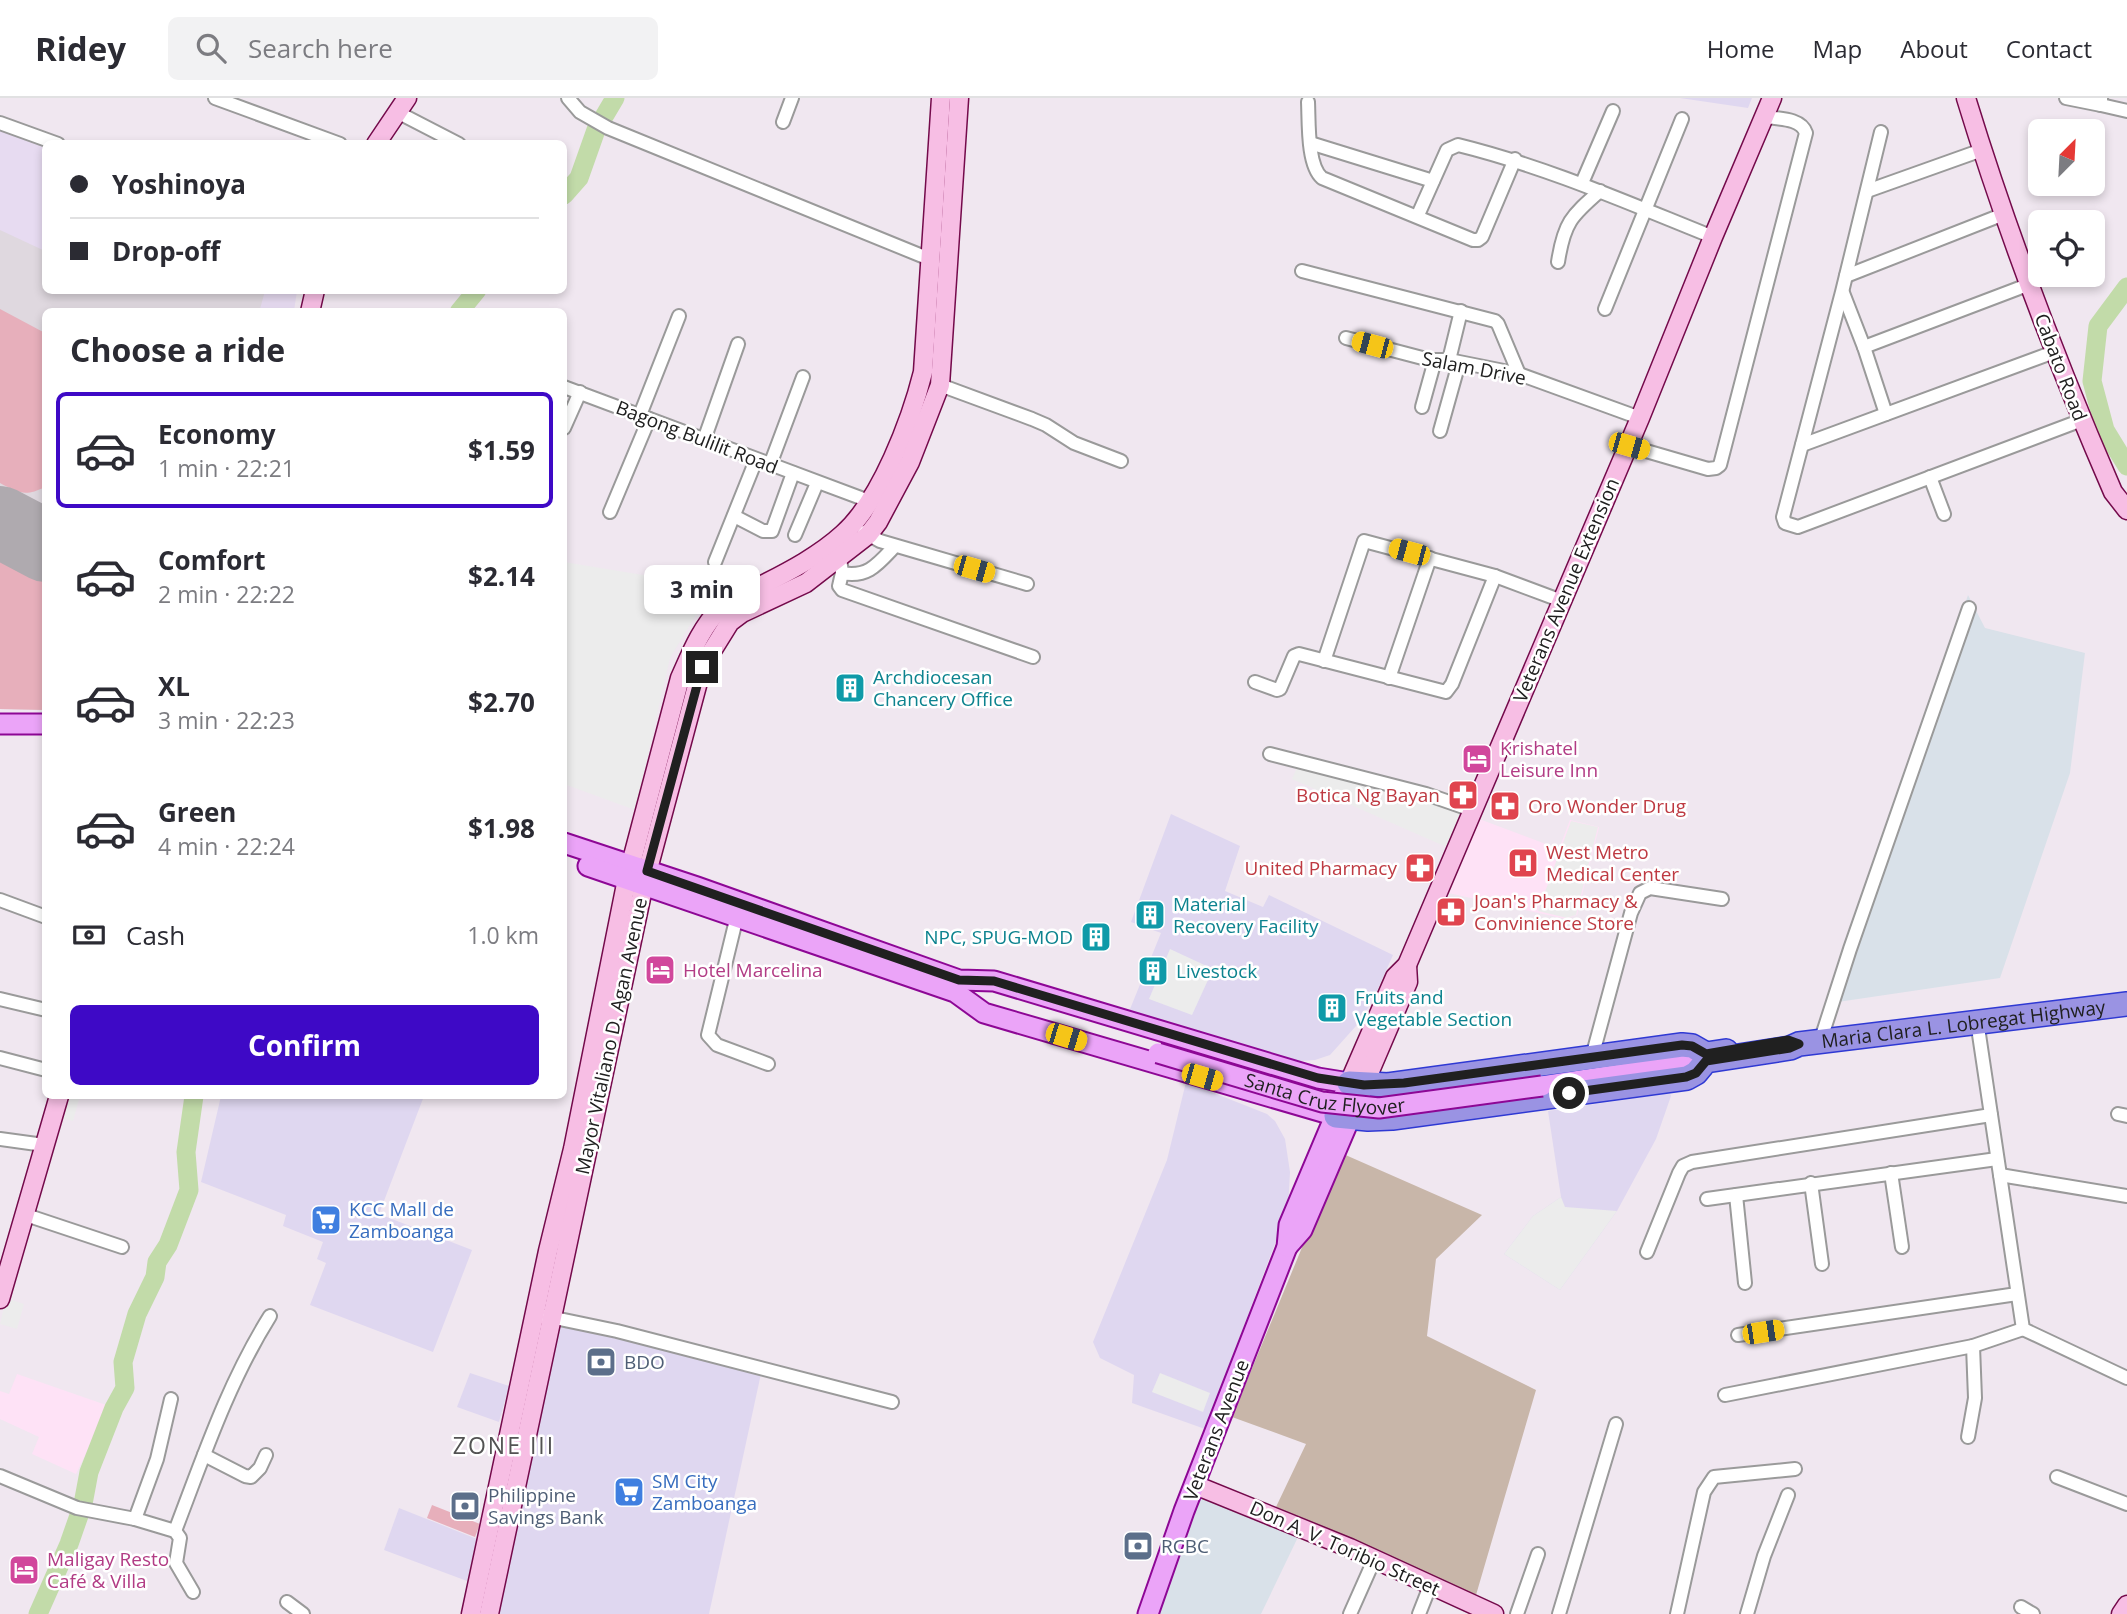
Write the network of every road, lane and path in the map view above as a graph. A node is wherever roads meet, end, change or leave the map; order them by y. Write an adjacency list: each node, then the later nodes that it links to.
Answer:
1 (215, 98): 20 (street)
2 (568, 98): 35 (street)
3 (792, 98): 16 (street)
4 (942, 98): 25 (main road, Mayor Vitaliano D. Agan Avenue)
5 (959, 98): 25 (main road, Mayor Vitaliano D. Agan Avenue)
6 (1772, 98): 14 (main road, Veterans Avenue Extension)
7 (1966, 98): 24 (main road, Cabato Road)
8 (2066, 98): 9 (street)
9 (2101, 101): 13 (street)
10 (1308, 102): 23 (street)
11 (402, 105): 21 (main road); 22 (street)
12 (1613, 111): 28 (street)
13 (2127, 111)
14 (1765, 117): 34 (main road, Veterans Avenue Extension); 66 (street)
15 (1682, 118): 31 (street)
16 (783, 122)
17 (0, 123): 19 (street)
18 (1881, 132): 30 (street)
19 (47, 140)
20 (330, 140)
21 (379, 140)
22 (453, 140)
23 (1310, 143): 27 (street); 33 (street)
24 (1982, 150): 30 (street); 32 (main road, Cabato Road)
25 (947, 155): 35 (main road, Mayor Vitaliano D. Agan Avenue)
26 (1514, 159): 27 (street); 28 (street); 33 (street)
27 (1433, 181): 33 (street)
28 (1582, 183): 29 (street)
29 (1600, 191): 31 (street); 36 (street)
30 (1867, 191): 38 (street)
31 (1644, 209): 34 (street); 43 (street)
32 (2004, 214): 38 (street); 39 (main road, Cabato Road)
33 (1418, 215)
34 (1713, 237): 60 (main road, Veterans Avenue Extension)
35 (940, 260): 53 (main road, Mayor Vitaliano D. Agan Avenue); 56 (main road, Mayor Vitaliano D. Agan Avenue)
36 (1558, 262)
37 (1302, 271): 44 (street)
38 (1846, 276): 42 (street)
39 (2028, 279)
40 (2028, 285): 48 (street)
41 (2031, 287): 49 (main road, Cabato Road)
42 (1842, 292): 48 (street); 65 (street)
43 (1605, 309)
44 (1461, 311): 50 (street); 51 (street)
45 (679, 316): 59 (street)
46 (1346, 338): 50 (street, Salam Drive)
47 (738, 344): 64 (street)
48 (1864, 346): 58 (street)
49 (2054, 352): 58 (street); 61 (main road, Cabato Road)
50 (1448, 361): 51 (street, Salam Drive); 57 (street); 63 (street)
51 (1519, 374): 60 (street, Salam Drive)
52 (803, 377): 69 (street)
53 (940, 385): 56 (main road, Mayor Vitaliano D. Agan Avenue); 68 (street)
54 (567, 388): 55 (street, Bagong Bulilit Road)
55 (580, 392): 59 (street, Bagong Bulilit Road); 62 (street)
56 (924, 401): 77 (main road, Mayor Vitaliano D. Agan Avenue)
57 (1422, 407)
58 (1886, 414): 65 (street)
59 (645, 417): 64 (street, Bagong Bulilit Road); 74 (street)
60 (1640, 418): 66 (main road, Veterans Avenue Extension)
61 (2082, 420): 71 (street); 73 (main road, Cabato Road)
62 (567, 421)
63 (1440, 431)
64 (704, 440): 67 (street, Bagong Bulilit Road)
65 (1801, 445): 71 (street)
66 (1629, 446): 85 (main road, Veterans Avenue Extension)
67 (756, 460): 69 (street, Bagong Bulilit Road); 76 (street)
68 (1121, 460)
69 (770, 465): 70 (street, Bagong Bulilit Road)
70 (793, 473): 72 (street, Bagong Bulilit Road); 76 (street)
71 (1930, 477): 75 (street)
72 (817, 483): 77 (street, Bagong Bulilit Road); 78 (street)
73 (2127, 510)
74 (610, 512)
75 (1944, 514)
76 (734, 516): 81 (street)
77 (866, 519): 79 (street, Bagong Bulilit Road); 82 (main road, Mayor Vitaliano D. Agan Avenue); 97 (main road, Mayor Vitaliano D. Agan Avenue)
78 (795, 535)
79 (895, 546): 82 (street); 84 (street, Bagong Bulilit Road)
80 (1430, 558): 83 (street); 88 (street); 89 (street)
81 (715, 562)
82 (841, 566): 87 (street); 97 (main road, Mayor Vitaliano D. Agan Avenue)
83 (1495, 576): 85 (street); 89 (street)
84 (1027, 584)
85 (1562, 601): 94 (main road, Veterans Avenue Extension)
86 (1969, 608): 108 (street)
87 (1033, 656)
88 (1324, 661): 89 (street); 90 (street)
89 (1389, 678)
90 (1255, 682)
91 (0, 724): 92 (main road)
92 (42, 724)
93 (1270, 754): 94 (street)
94 (1472, 810): 120 (main road, Veterans Avenue Extension)
95 (567, 844): 97 (main road)
96 (567, 858): 97 (main road)
97 (637, 875): 101 (main road); 102 (main road); 146 (main road, Mayor Vitaliano D. Agan Avenue)
98 (1723, 899): 110 (street)
99 (0, 900): 100 (street)
100 (42, 916)
101 (737, 916): 102 (main road); 113 (street)
102 (957, 986): 107 (main road); 111 (main road, Santa Cruz Flyover, bridge); 116 (main road)
103 (0, 999): 105 (street)
104 (2127, 1004): 106 (highway, Maria Clara L. Lobregat Highway)
105 (42, 1009)
106 (1977, 1021): 108 (highway, Maria Clara L. Lobregat Highway); 126 (street)
107 (1191, 1040): 109 (main road); 116 (main road)
108 (1809, 1043): 111 (highway, Maria Clara L. Lobregat Highway)
109 (1246, 1056): 117 (main road); 121 (main road)
110 (1592, 1057): 111 (highway, Maria Clara L. Lobregat Highway); 114 (highway, Maria Clara L. Lobregat Highway)
111 (1706, 1057): 123 (highway, Maria Clara L. Lobregat Highway)
112 (0, 1058): 115 (street)
113 (768, 1064)
114 (1512, 1068): 118 (highway, Maria Clara L. Lobregat Highway); 123 (highway)
115 (42, 1069)
116 (1182, 1072): 121 (main road)
117 (1301, 1073): 120 (main road); 124 (main road)
118 (1458, 1075): 119 (highway, Maria Clara L. Lobregat Highway); 125 (highway)
119 (1404, 1083): 120 (highway, Maria Clara L. Lobregat Highway); 127 (highway)
120 (1357, 1084): 128 (main road, Veterans Avenue)
121 (1237, 1088): 124 (main road)
122 (58, 1099): 130 (main road)
123 (1517, 1101): 125 (highway, Maria Clara L. Lobregat Highway)
124 (1292, 1104): 128 (main road)
125 (1463, 1108): 127 (highway, Maria Clara L. Lobregat Highway)
126 (1991, 1115): 131 (street); 141 (street)
127 (1408, 1116): 128 (highway, Maria Clara L. Lobregat Highway)
128 (1343, 1117): 162 (main road, Veterans Avenue)
129 (0, 1139): 130 (street)
130 (44, 1145): 138 (main road)
131 (1997, 1159): 132 (street); 133 (street)
132 (1891, 1173): 134 (street); 140 (street)
133 (2000, 1175): 136 (street); 145 (street)
134 (1811, 1183): 135 (street); 142 (street)
135 (1736, 1195): 137 (street); 143 (street)
136 (2127, 1196)
137 (1707, 1199)
138 (23, 1214): 139 (street); 144 (main road)
139 (122, 1247)
140 (1902, 1247)
141 (1647, 1252)
142 (1822, 1264)
143 (1745, 1283)
144 (1, 1289)
145 (2017, 1294): 148 (street); 149 (street)
146 (543, 1315): 154 (street); 174 (main road, Mayor Vitaliano D. Agan Avenue)
147 (270, 1316): 157 (street)
148 (2023, 1329): 150 (street); 151 (street)
149 (1738, 1335)
150 (1973, 1346): 152 (street); 156 (street)
151 (2127, 1378)
152 (1725, 1395)
153 (172, 1399): 165 (street)
154 (892, 1402)
155 (1616, 1424): 180 (street)
156 (1968, 1437)
157 (204, 1455): 158 (street); 166 (street)
158 (265, 1455)
159 (1795, 1469): 181 (street)
160 (0, 1476): 165 (street)
161 (2057, 1477): 164 (street)
162 (1195, 1485): 168 (main road, Don A. V. Toribio Street); 175 (main road, Veterans Avenue)
163 (1788, 1495): 182 (street)
164 (2127, 1504)
165 (135, 1519): 166 (street)
166 (175, 1531): 170 (street)
167 (1538, 1554): 179 (street)
168 (1374, 1560): 169 (main road, Don A. V. Toribio Street); 176 (street)
169 (1430, 1586): 177 (street); 178 (main road, Don A. V. Toribio Street)
170 (193, 1592)
171 (287, 1602): 173 (street)
172 (2127, 1605): 183 (main road)
173 (303, 1614)
174 (477, 1614)
175 (1148, 1614)
176 (1350, 1614)
177 (1419, 1614)
178 (1494, 1614)
179 (1517, 1614)
180 (1559, 1614)
181 (1677, 1614)
182 (1747, 1614)
183 (2121, 1614)

